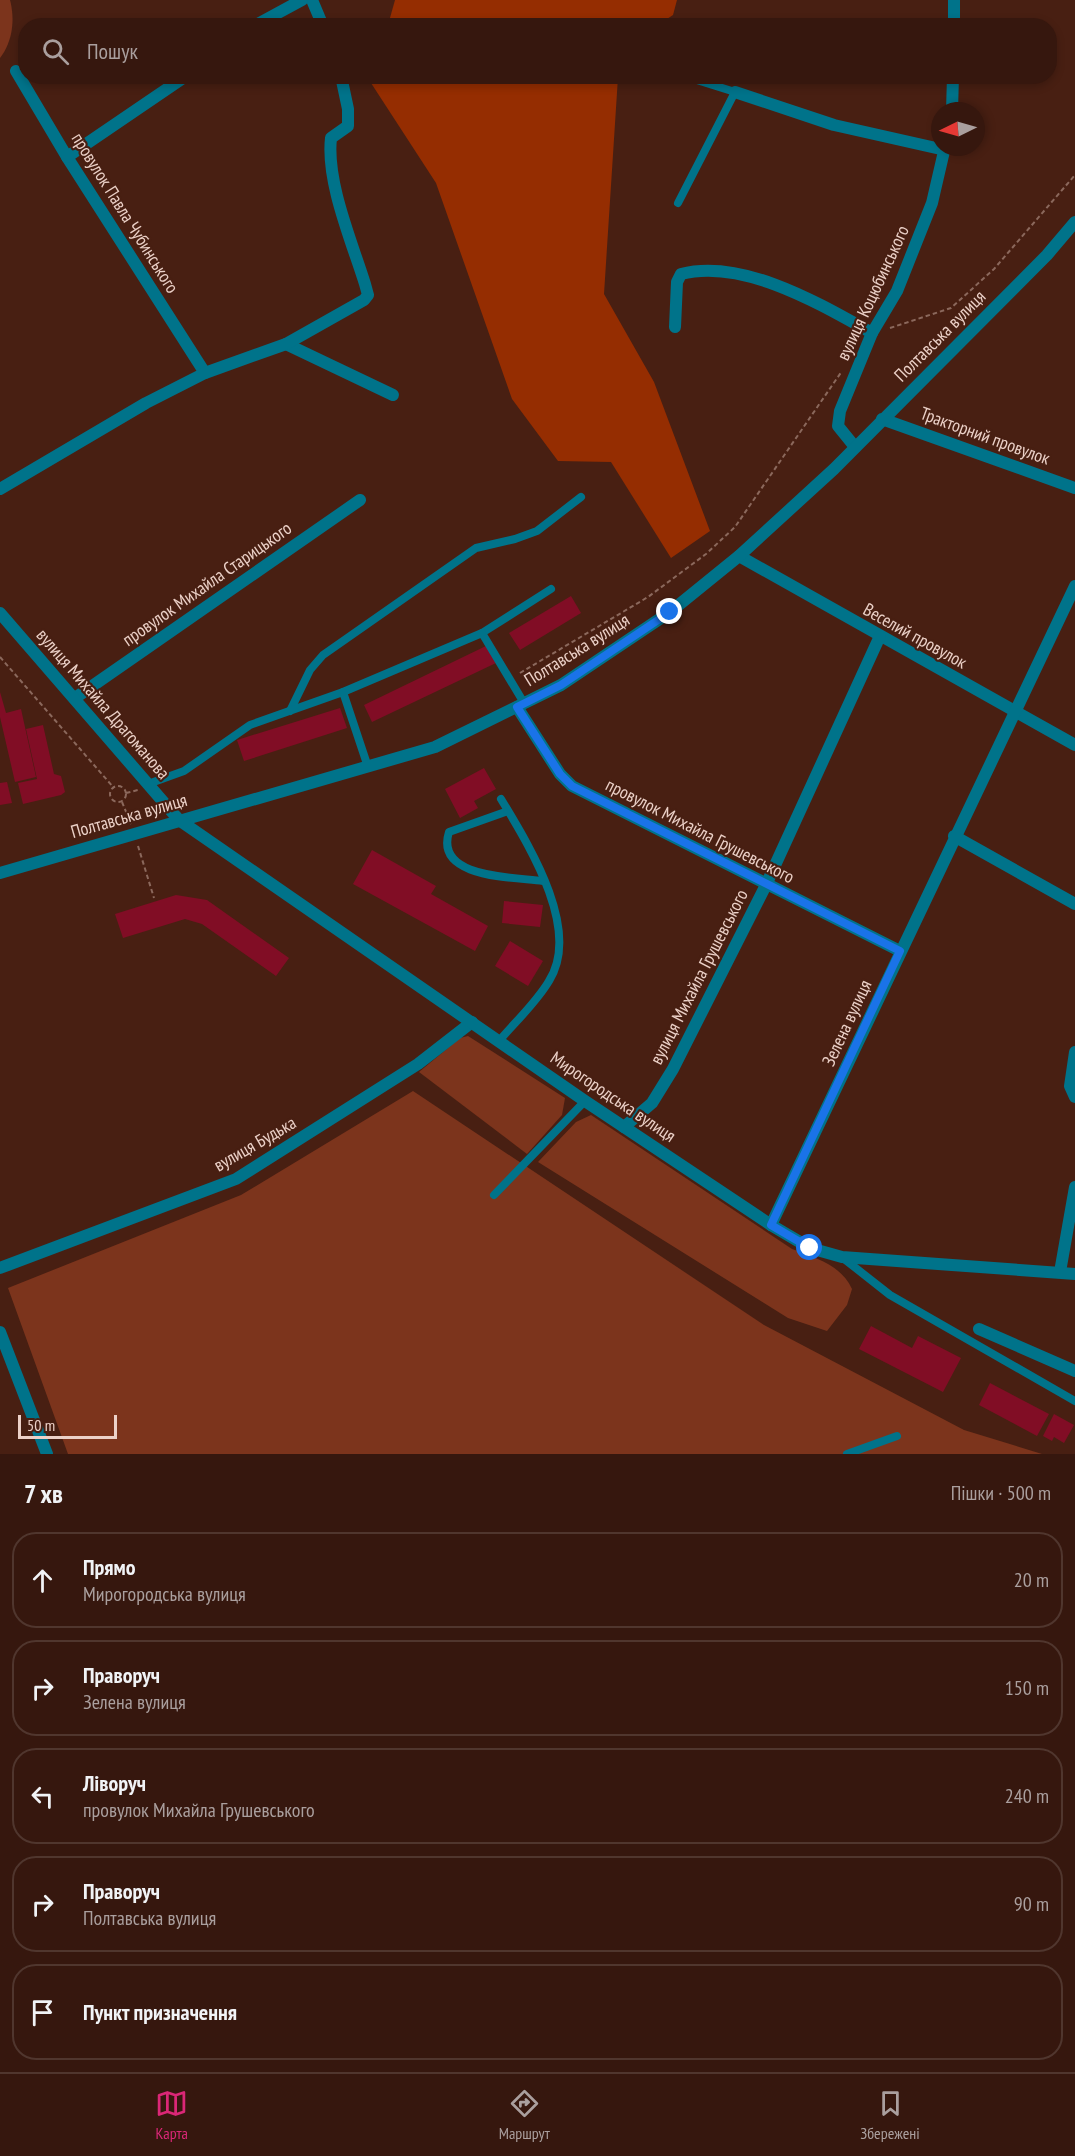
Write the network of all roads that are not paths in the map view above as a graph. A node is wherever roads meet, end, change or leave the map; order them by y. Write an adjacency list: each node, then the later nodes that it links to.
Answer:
1 (302, 0): 4 (street)
2 (312, 0): 5 (street)
3 (954, 0): 6 (street)
4 (269, 18)
5 (319, 18)
6 (954, 18)
7 (16, 71): 8 (street, провулок Павла Чубинського)
8 (18, 74)
9 (24, 84): 18 (street, провулок Павла Чубинського)
10 (174, 84): 18 (street)
11 (343, 84): 23 (street)
12 (710, 84): 14 (lane)
13 (953, 84): 15 (street)
14 (735, 92): 16 (street); 19 (lane)
15 (952, 102)
16 (931, 145)
17 (943, 156): 22 (street, вулиця Коцюбинського)
18 (67, 157): 24 (street, провулок Павла Чубинського)
19 (678, 203)
20 (1075, 222): 26 (street, Полтавська вулиця)
21 (675, 327): 22 (street)
22 (872, 333): 27 (street, вулиця Коцюбинського)
23 (286, 344): 24 (street); 25 (street)
24 (205, 373): 29 (street)
25 (393, 395)
26 (882, 419): 27 (street, Полтавська вулиця); 28 (street, Тракторний провулок)
27 (855, 447): 32 (street, Полтавська вулиця)
28 (1075, 488)
29 (0, 489)
30 (581, 497): 41 (lane)
31 (360, 500): 39 (street, провулок Михайла Старицького)
32 (739, 556): 37 (street, Веселий провулок); 40 (street, Полтавська вулиця)
33 (1075, 586): 42 (street, Зелена вулиця)
34 (551, 589): 36 (lane)
35 (0, 612): 39 (street, вулиця Михайла Драгоманова)
36 (482, 633): 38 (lane); 40 (lane)
37 (880, 636): 42 (street, Веселий провулок); 52 (street, вулиця Михайла Грушевського)
38 (343, 692): 41 (lane); 44 (lane)
39 (75, 698): 45 (street, вулиця Михайла Драгоманова)
40 (520, 705): 44 (street, Полтавська вулиця); 52 (street, провулок Михайла Грушевського)
41 (290, 711): 45 (lane)
42 (1014, 711): 43 (street, Веселий провулок); 49 (street, Зелена вулиця)
43 (1075, 745)
44 (368, 767): 48 (street, Полтавська вулиця)
45 (148, 784): 48 (street, вулиця Михайла Драгоманова)
46 (501, 799): 47 (lane)
47 (508, 811): 51 (lane); 51 (lane)
48 (179, 820): 50 (street, Полтавська вулиця); 55 (street, Мирогородська вулиця)
49 (954, 836): 53 (street); 54 (street, Зелена вулиця)
50 (0, 873)
51 (543, 880): 56 (lane)
52 (766, 885): 54 (street, провулок Михайла Грушевського); 60 (street, вулиця Михайла Грушевського)
53 (1075, 904)
54 (900, 951): 63 (street, Зелена вулиця)
55 (472, 1022): 56 (street, Мирогородська вулиця); 65 (street, вулиця Будька)
56 (499, 1041): 59 (street, Мирогородська вулиця)
57 (1075, 1052): 58 (street)
58 (1075, 1097)
59 (585, 1101): 60 (street, Мирогородська вулиця); 62 (lane)
60 (624, 1127): 63 (street, Мирогородська вулиця)
61 (1075, 1187): 66 (street)
62 (494, 1196)
63 (771, 1225): 64 (street, Мирогородська вулиця)
64 (842, 1257): 66 (street, Мирогородська вулиця); 71 (lane)
65 (0, 1268)
66 (1060, 1272): 67 (street, Мирогородська вулиця)
67 (1075, 1274)
68 (979, 1329): 70 (street)
69 (0, 1332): 73 (street)
70 (1075, 1371)
71 (1075, 1401)
72 (897, 1436): 74 (lane)
73 (47, 1454)
74 (847, 1454)

